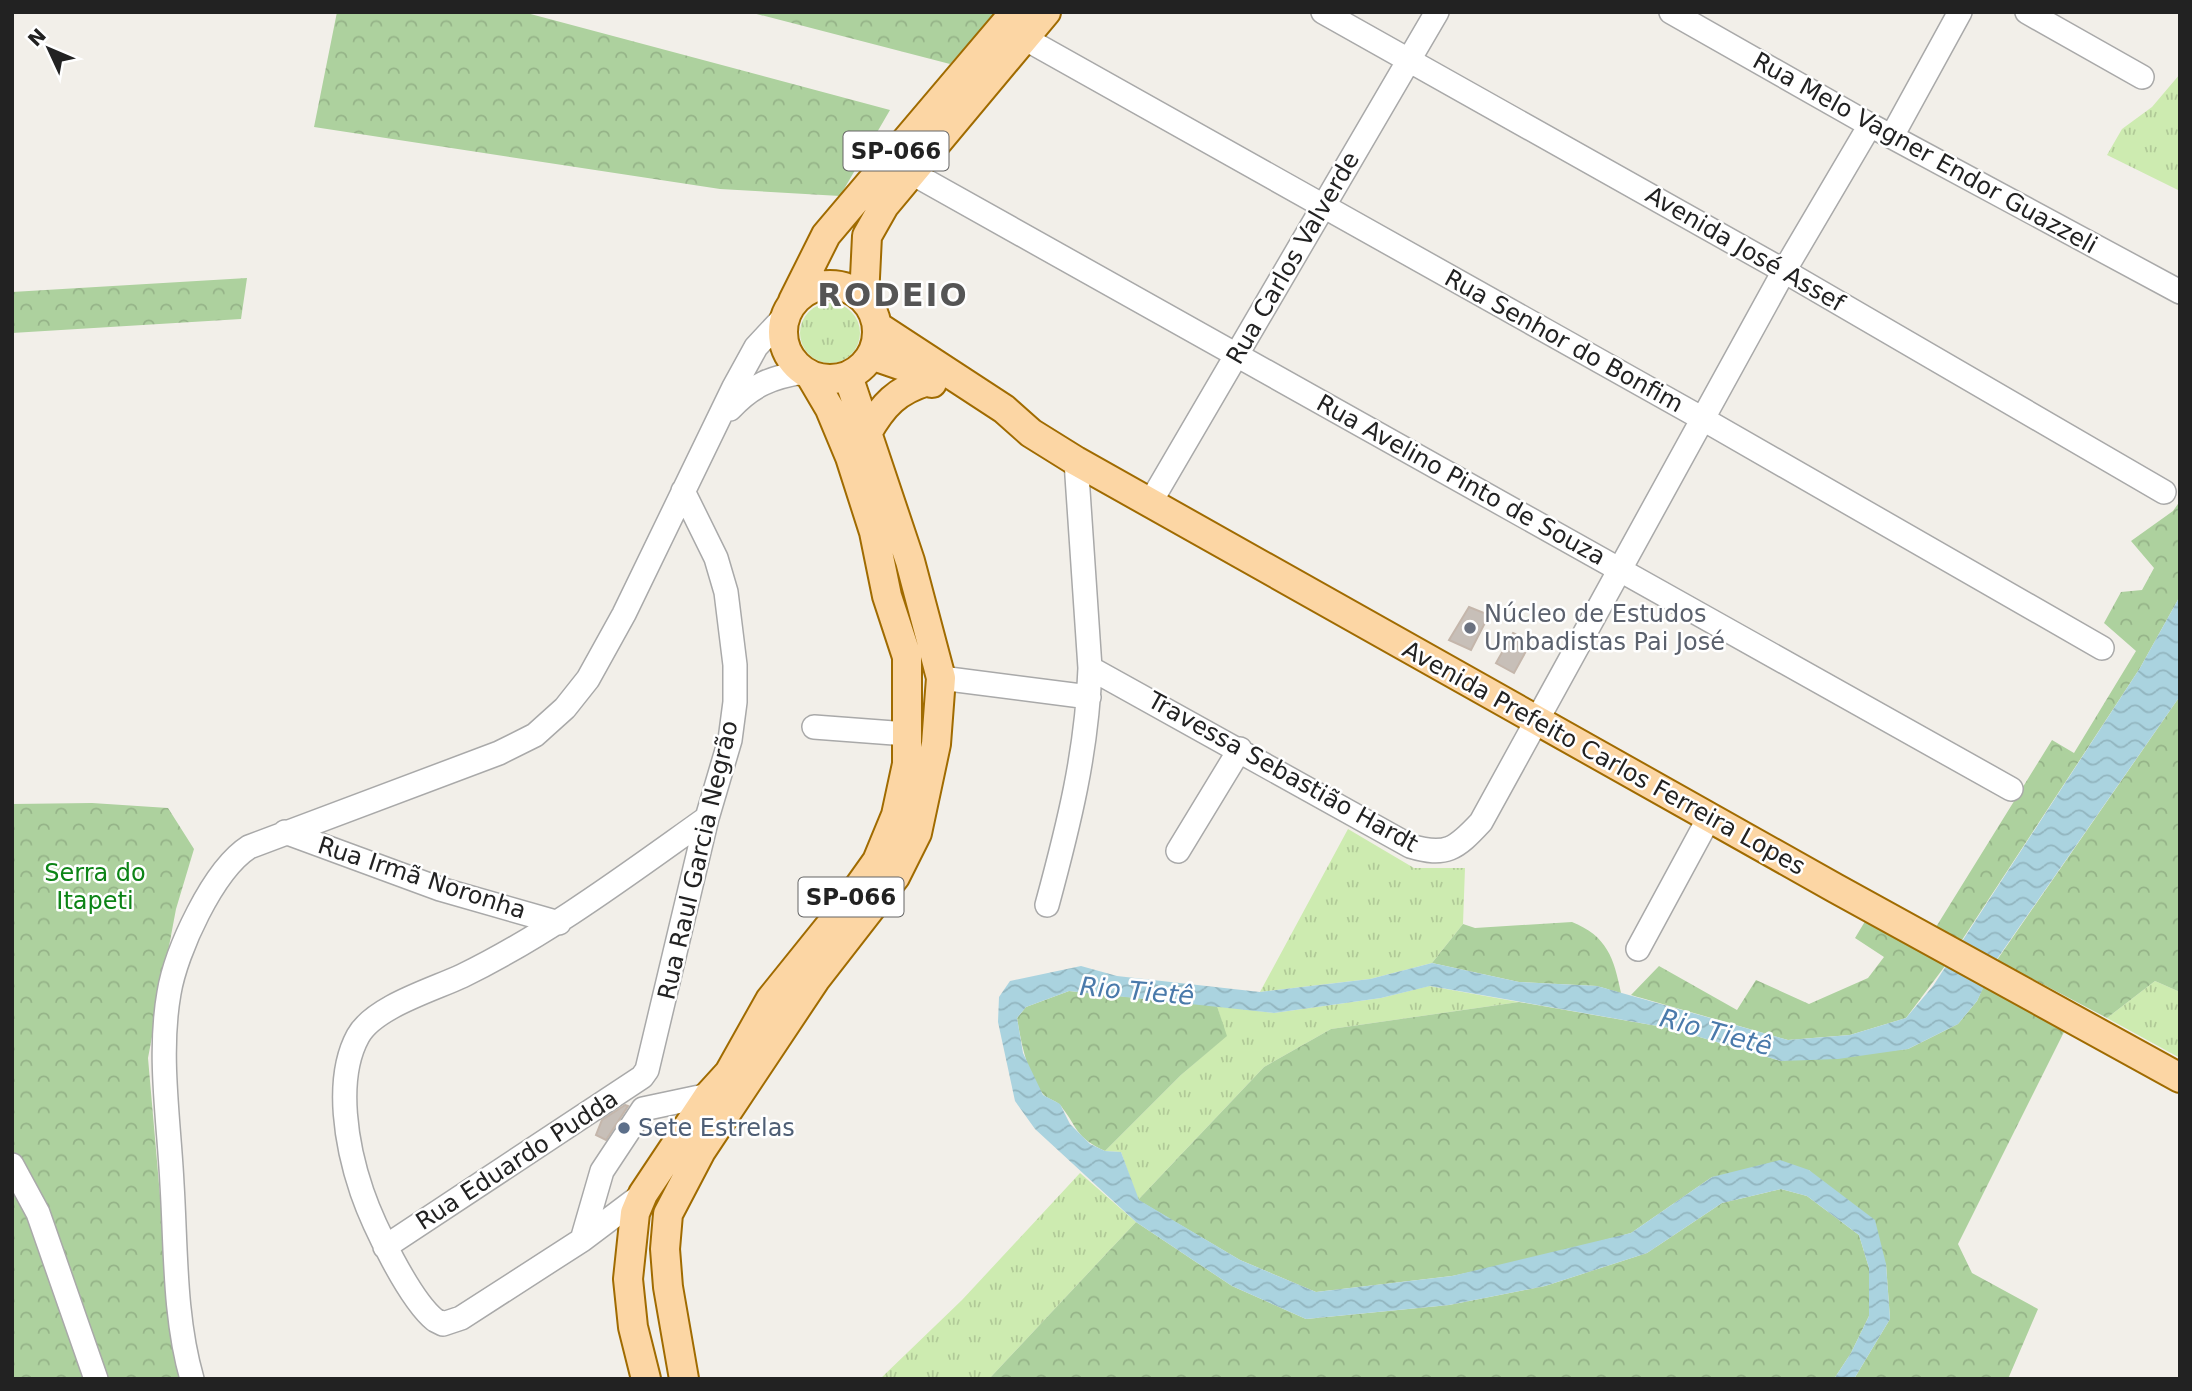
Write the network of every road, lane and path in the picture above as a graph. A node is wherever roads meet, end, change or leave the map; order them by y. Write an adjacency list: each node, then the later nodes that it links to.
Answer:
1 (1046, 12): 7 (main road, SP-066)
2 (1323, 12): 8 (street, Avenida José Assef)
3 (1437, 12): 8 (street, Rua Carlos Valverde)
4 (1671, 12): 10 (street, Rua Melo Vagner Endor Guazzeli)
5 (1960, 12): 11 (street)
6 (2026, 12): 9 (street)
7 (1019, 25): 12 (main road, SP-066); 13 (street, Rua Senhor do Bonfim); 17 (main road, SP-066)
8 (1409, 60): 13 (street, Rua Carlos Valverde); 14 (street, Avenida José Assef)
9 (2142, 77)
10 (1870, 125): 11 (street, Rua Melo Vagner Endor Guazzeli); 14 (street, Travessa Sebastião Hardt)
11 (1892, 136): 15 (street, Rua Melo Vagner Endor Guazzeli)
12 (910, 172): 16 (main road, SP-066); 19 (street, Rua Avelino Pinto de Souza)
13 (1322, 205): 19 (street, Rua Carlos Valverde); 24 (street, Rua Senhor do Bonfim)
14 (1784, 271): 24 (street, Travessa Sebastião Hardt); 30 (street, Avenida José Assef)
15 (2180, 292)
16 (864, 298): 17 (main road); 18 (main road)
17 (789, 309): 21 (main road); 25 (street)
18 (877, 326): 20 (main road); 27 (main road, Avenida Prefeito Carlos Ferreira Lopes)
19 (1238, 354): 31 (street, Rua Carlos Valverde); 32 (street, Rua Avelino Pinto de Souza)
20 (872, 355): 22 (main road); 23 (main road, Avenida Prefeito Carlos Ferreira Lopes)
21 (807, 374): 22 (main road); 25 (street); 39 (main road, SP-066)
22 (848, 376): 26 (main road, SP-066)
23 (928, 381): 26 (main road); 27 (main road, Avenida Prefeito Carlos Ferreira Lopes)
24 (1703, 419): 32 (street, Travessa Sebastião Hardt); 33 (street, Rua Senhor do Bonfim)
25 (714, 427): 29 (street)
26 (867, 433): 35 (main road, SP-066)
27 (1031, 433): 28 (main road, Avenida Prefeito Carlos Ferreira Lopes)
28 (1076, 461): 31 (main road, Avenida Prefeito Carlos Ferreira Lopes); 34 (street)
29 (683, 491): 43 (street, Rua Raul Garcia Negrão); 44 (street)
30 (2164, 492)
31 (1150, 503): 37 (main road, Avenida Prefeito Carlos Ferreira Lopes)
32 (1621, 570): 37 (street, Travessa Sebastião Hardt); 41 (street, Rua Avelino Pinto de Souza)
33 (2102, 648)
34 (1090, 668): 36 (street); 40 (street, Travessa Sebastião Hardt)
35 (941, 678): 36 (street); 59 (main road, SP-066)
36 (1089, 697): 46 (street)
37 (1538, 722): 40 (street, Travessa Sebastião Hardt); 42 (main road, Avenida Prefeito Carlos Ferreira Lopes)
38 (814, 727): 39 (street)
39 (907, 734): 51 (main road, SP-066)
40 (1240, 749): 45 (street)
41 (2011, 789)
42 (1710, 816): 48 (street); 50 (main road, Avenida Prefeito Carlos Ferreira Lopes)
43 (707, 818): 47 (street); 49 (street, Rua Raul Garcia Negrão)
44 (285, 832): 47 (street, Rua Irmã Noronha); 57 (street)
45 (1178, 851)
46 (1047, 905)
47 (559, 923): 55 (street)
48 (1638, 949)
49 (647, 1070): 55 (street, Rua Eduardo Pudda)
50 (2180, 1078)
51 (709, 1095): 53 (main road, SP-066); 54 (street)
52 (12, 1165): 56 (street)
53 (643, 1194): 54 (street); 58 (main road, SP-066)
54 (582, 1240): 55 (street)
55 (385, 1247)
56 (96, 1379)
57 (192, 1379)
58 (646, 1379)
59 (684, 1379)

